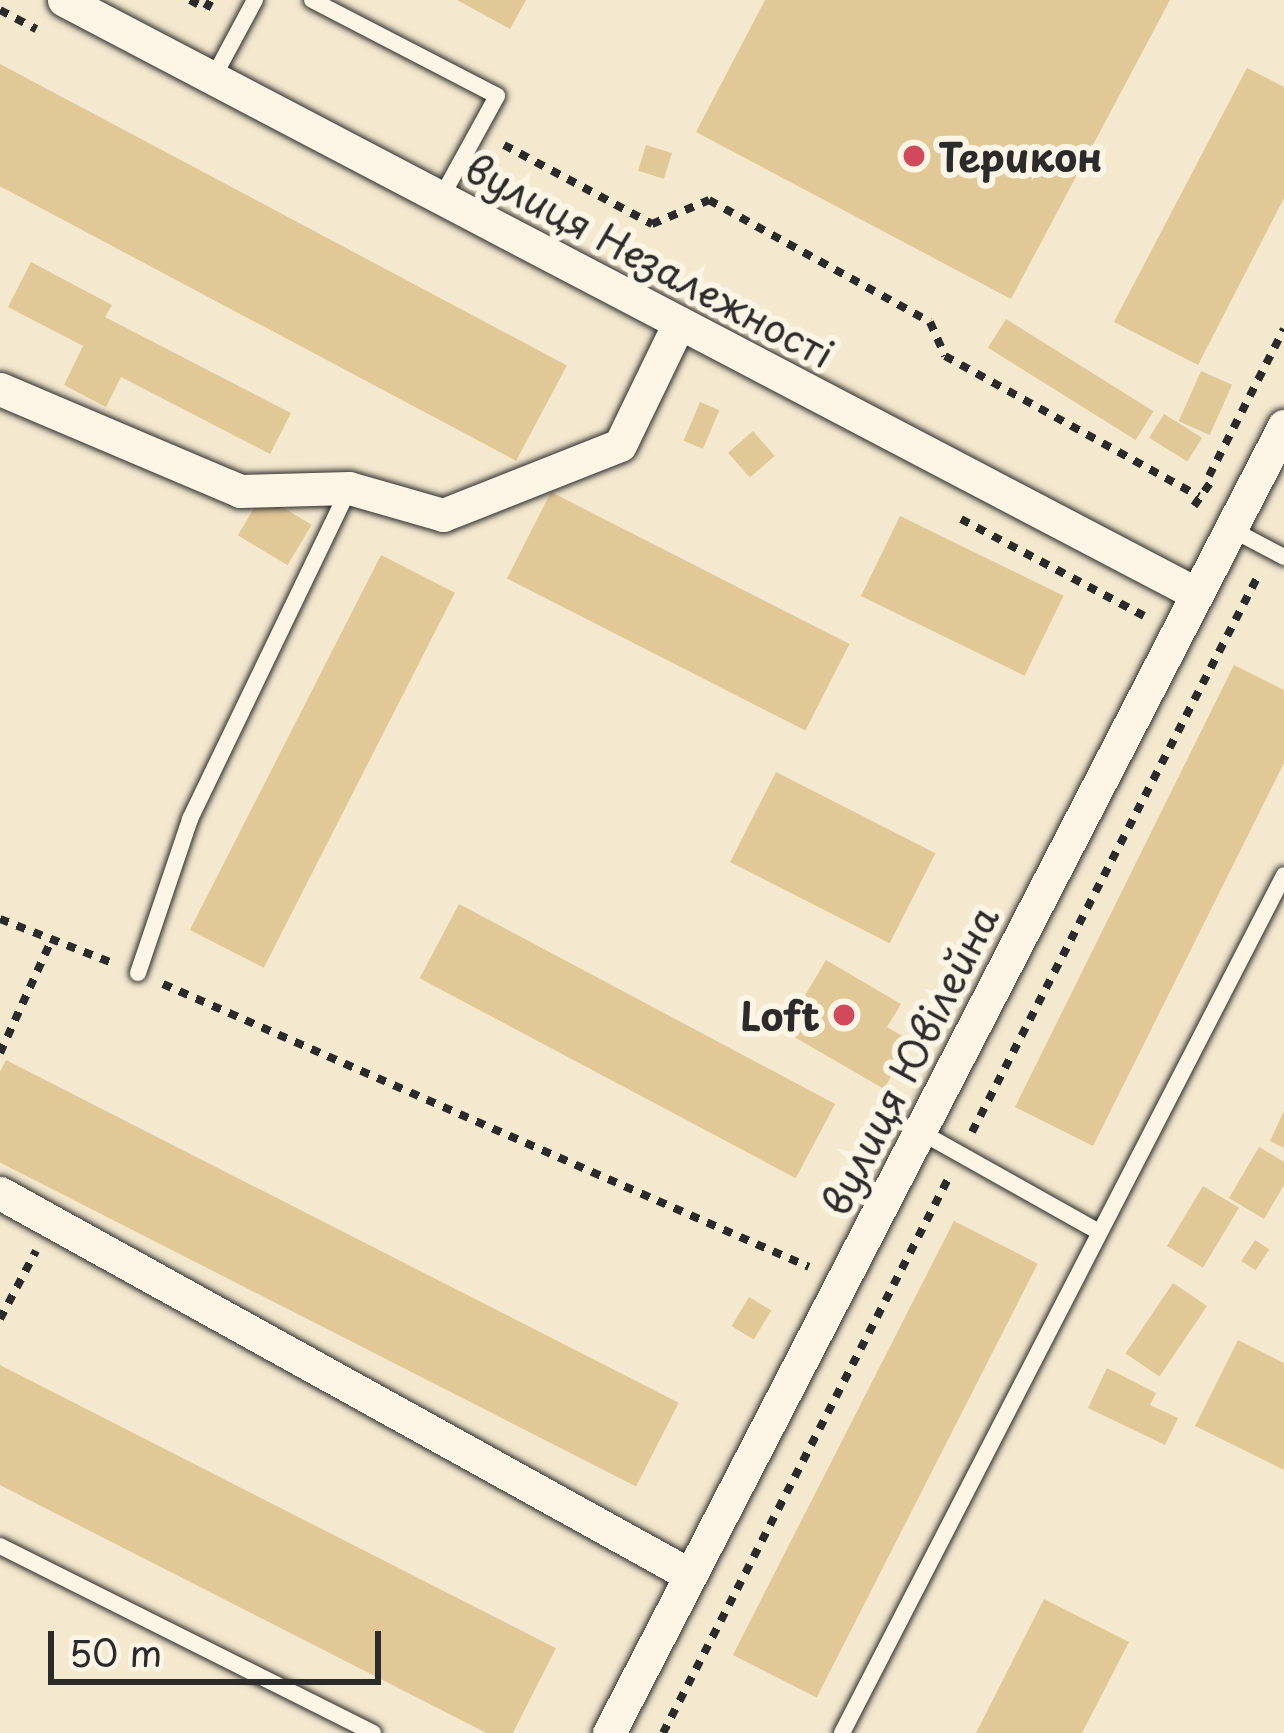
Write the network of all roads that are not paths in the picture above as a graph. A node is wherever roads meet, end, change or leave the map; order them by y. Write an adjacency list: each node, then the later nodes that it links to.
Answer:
1 (64, 0): 4 (street, вулиця Незалежності)
2 (255, 0): 4 (lane)
3 (312, 0): 5 (lane)
4 (213, 78): 5 (street, вулиця Незалежності)
5 (441, 198): 6 (street, вулиця Незалежності)
6 (679, 323): 9 (street); 12 (street, вулиця Незалежності)
7 (0, 388): 9 (street)
8 (1284, 426): 10 (street, вулиця Ювілейна)
9 (350, 488): 14 (lane)
10 (1231, 529): 11 (lane); 12 (street, вулиця Ювілейна)
11 (1284, 557)
12 (1198, 594): 15 (street, вулиця Ювілейна)
13 (1284, 875): 17 (lane)
14 (138, 973)
15 (919, 1131): 17 (lane); 19 (street, вулиця Ювілейна)
16 (0, 1193): 19 (street)
17 (1099, 1232): 22 (lane)
18 (0, 1546): 20 (lane)
19 (690, 1575): 21 (street, вулиця Ювілейна)
20 (373, 1733)
21 (609, 1733)
22 (842, 1733)

